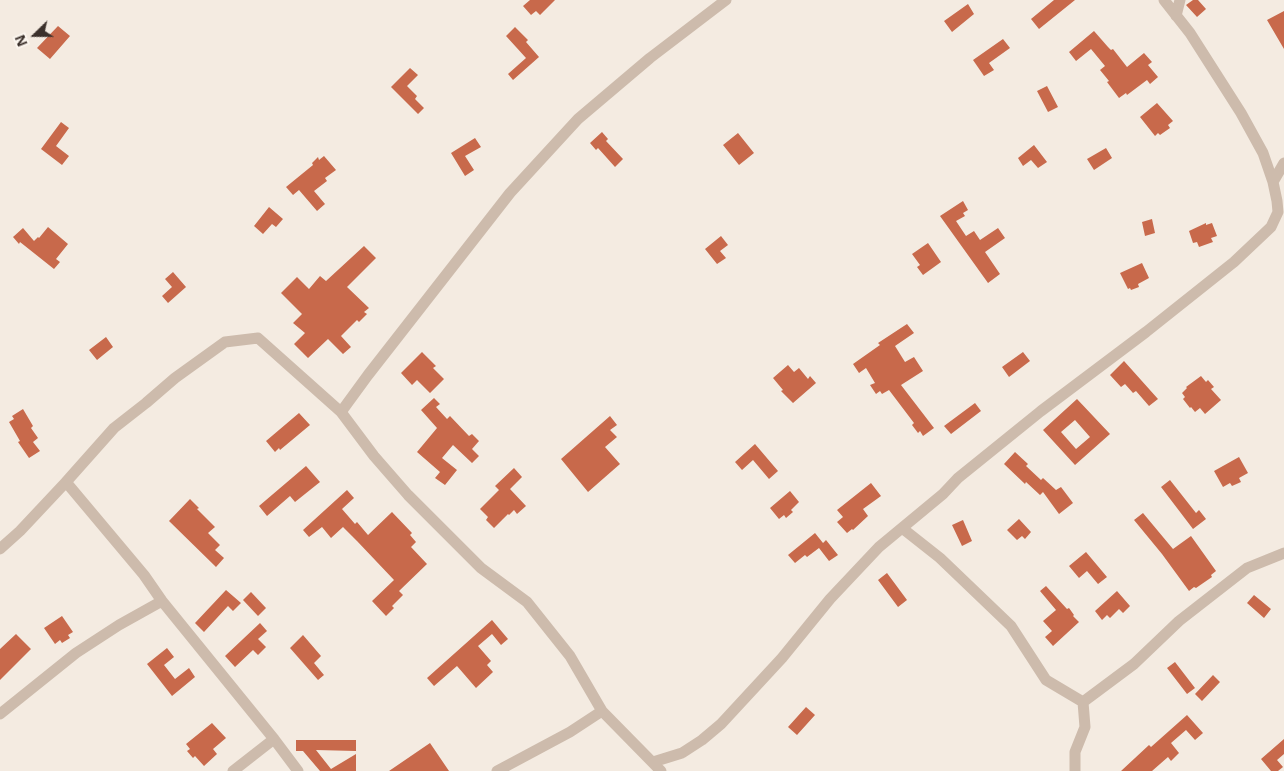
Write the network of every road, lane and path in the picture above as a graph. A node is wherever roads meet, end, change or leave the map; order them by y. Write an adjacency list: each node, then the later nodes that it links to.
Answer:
1 (726, 0): 7 (street)
2 (1164, 0): 4 (street)
3 (1180, 0): 4 (street)
4 (1176, 16): 6 (street)
5 (1284, 163): 6 (street)
6 (1273, 182): 9 (street)
7 (342, 412): 8 (street); 14 (street)
8 (66, 482): 10 (street); 12 (street)
9 (902, 528): 13 (street); 17 (street)
10 (0, 549)
11 (1284, 553): 13 (street)
12 (162, 601): 15 (street); 16 (street)
13 (1083, 702): 22 (street)
14 (602, 712): 17 (street); 20 (street)
15 (0, 714)
16 (274, 739): 18 (street); 19 (street)
17 (653, 762): 21 (street)
18 (233, 771)
19 (298, 771)
20 (497, 771)
21 (661, 771)
22 (1075, 771)

